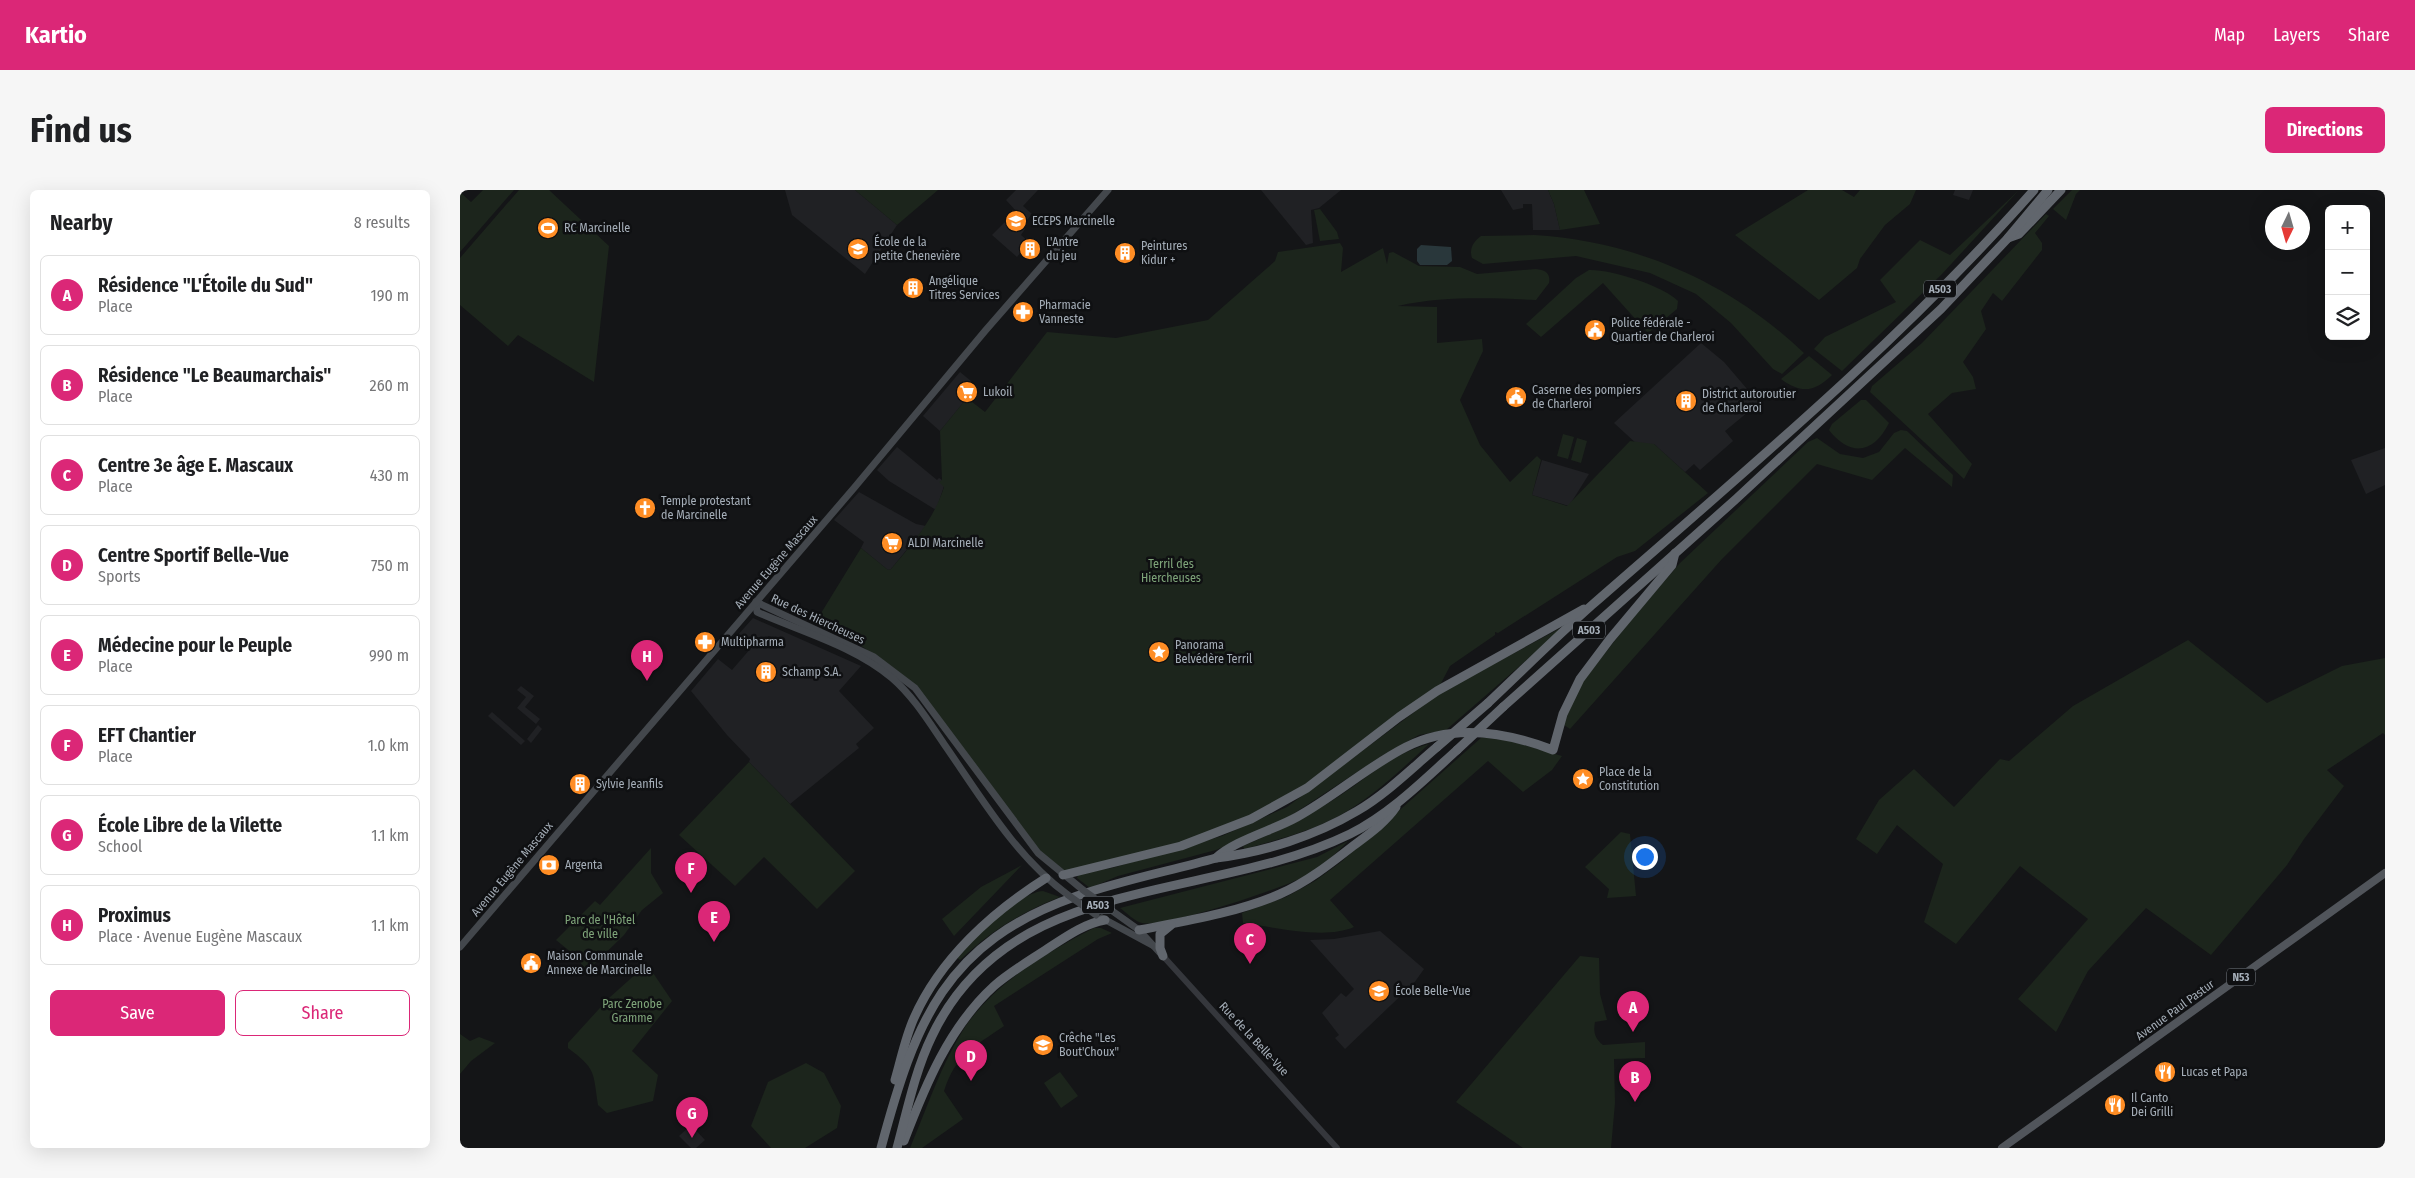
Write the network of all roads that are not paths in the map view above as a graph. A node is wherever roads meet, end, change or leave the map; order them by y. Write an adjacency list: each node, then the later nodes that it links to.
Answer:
1 (1108, 190): 9 (main road, Avenue Eugène Mascaux)
2 (2028, 190): 6 (highway)
3 (2034, 190): 6 (highway, A503)
4 (2048, 190): 7 (highway, A503)
5 (2060, 190): 7 (highway)
6 (2023, 203): 10 (highway, A503)
7 (2008, 238): 8 (highway, A503)
8 (1675, 553): 13 (highway, A503, bridge); 15 (highway)
9 (756, 602): 11 (main road, Rue des Hiercheuses); 12 (main road, Rue des Hiercheuses); 26 (main road, Avenue Eugène Mascaux)
10 (1591, 606): 15 (highway, A503, bridge); 18 (highway)
11 (937, 717): 12 (street); 14 (main road, Rue des Hiercheuses)
12 (929, 722): 16 (main road, Rue des Hiercheuses)
13 (1400, 801): 22 (highway); 28 (highway, A503)
14 (1043, 857): 16 (main road); 18 (main road, Rue des Hiercheuses)
15 (1216, 858): 29 (highway, A503)
16 (1032, 864): 19 (main road, Rue des Hiercheuses)
17 (2385, 873): 34 (main road, Avenue Paul Pastur / N53)
18 (1063, 875): 19 (main road); 20 (main road, Rue de la Belle-Vue, bridge)
19 (1046, 878): 21 (main road, Rue de la Belle-Vue, bridge); 29 (highway)
20 (1112, 911): 21 (main road); 23 (main road, Rue de la Belle-Vue)
21 (1105, 920): 24 (main road, Rue de la Belle-Vue); 32 (highway)
22 (1173, 924): 23 (highway); 27 (highway)
23 (1138, 930): 24 (main road); 25 (main road, Rue de la Belle-Vue)
24 (1124, 932): 25 (main road, Rue de la Belle-Vue)
25 (1154, 946): 27 (main road, Rue de la Belle-Vue)
26 (460, 947)
27 (1163, 956): 33 (street, Rue de la Belle-Vue)
28 (907, 1111): 30 (highway); 31 (highway, A503)
29 (882, 1146)
30 (892, 1148)
31 (897, 1148)
32 (901, 1148)
33 (1337, 1148)
34 (2002, 1148)

